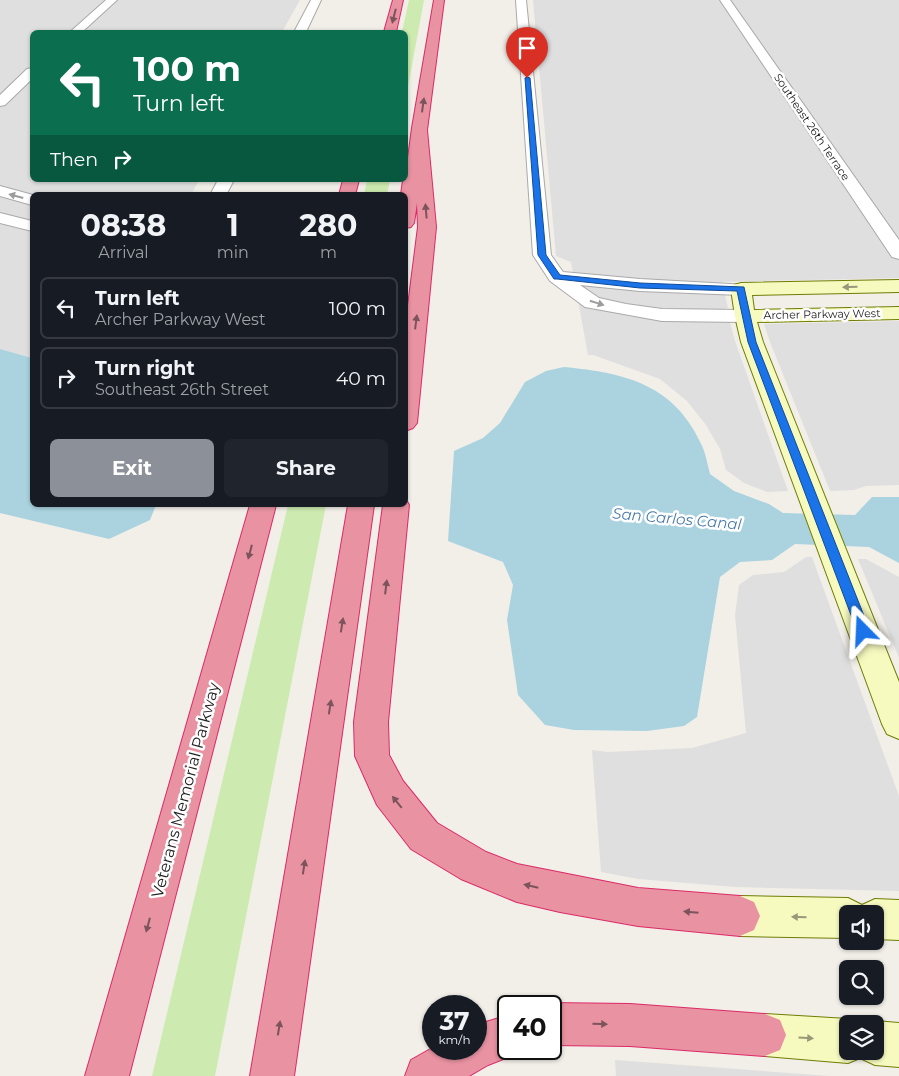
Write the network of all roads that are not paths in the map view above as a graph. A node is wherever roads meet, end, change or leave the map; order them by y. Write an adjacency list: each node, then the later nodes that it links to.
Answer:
1 (112, 0): 7 (street)
2 (316, 0): 8 (street)
3 (398, 0): 9 (highway, one-way to 9)
4 (439, 0): 12 (highway, one-way to 4)
5 (521, 0): 19 (street)
6 (726, 0): 18 (street, Southeast 26th Terrace)
7 (78, 30)
8 (301, 30)
9 (390, 30)
10 (30, 74): 11 (street)
11 (0, 102)
12 (420, 128): 15 (highway); 24 (highway, one-way to 12)
13 (0, 192): 14 (street, one-way to 13)
14 (30, 200)
15 (408, 203)
16 (0, 218): 17 (street)
17 (30, 226)
18 (899, 253)
19 (557, 277): 21 (street, Archer Parkway West); 23 (street, Archer Parkway West, one-way to 23)
20 (899, 286): 21 (street, Archer Parkway West, one-way to 21)
21 (741, 289): 23 (street)
22 (899, 313): 23 (street, Archer Parkway West)
23 (745, 316): 28 (street)
24 (408, 396)
25 (262, 507): 39 (highway, Veterans Memorial Parkway, one-way to 39)
26 (361, 507): 40 (highway, one-way to 26)
27 (396, 507): 29 (highway, one-way to 27)
28 (899, 724)
29 (740, 916): 30 (street, one-way to 29)
30 (839, 918)
31 (884, 919): 32 (street)
32 (899, 920)
33 (562, 1024): 34 (highway, one-way to 34)
34 (765, 1035): 35 (street, one-way to 35)
35 (839, 1040)
36 (884, 1044): 37 (street)
37 (899, 1045)
38 (454, 1060): 41 (highway)
39 (107, 1076)
40 (272, 1076)
41 (427, 1076)

